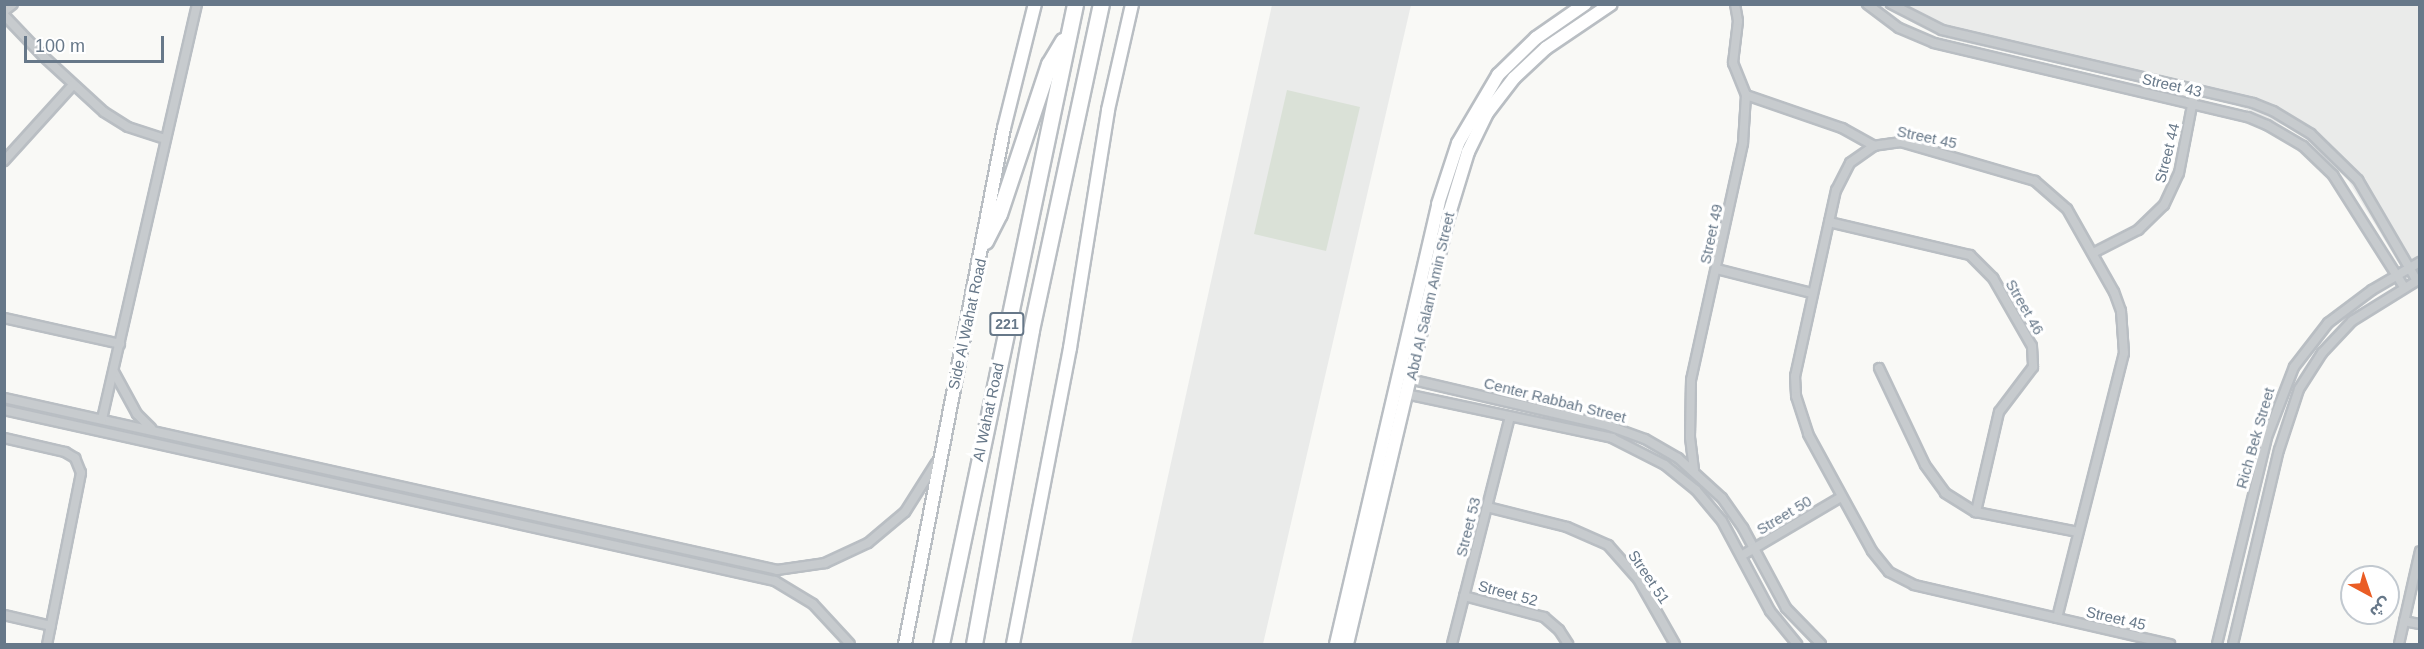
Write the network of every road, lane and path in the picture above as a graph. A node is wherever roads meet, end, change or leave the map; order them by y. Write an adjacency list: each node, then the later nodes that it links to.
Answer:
1 (13, 4): 12 (street)
2 (197, 4): 18 (street)
3 (1035, 4): 22 (street, Side Al Wahat Road)
4 (1075, 4): 13 (highway, Al Wahat Road / 221)
5 (1101, 4): 68 (highway, Al Wahat Road / 221)
6 (1132, 4): 69 (street)
7 (1585, 4): 35 (street, Abd Al Salam Amin Street)
8 (1611, 4): 35 (street, Abd Al Salam Amin Street)
9 (1735, 4): 16 (street, Street 49)
10 (1867, 4): 17 (street, Street 43)
11 (1891, 4): 15 (street, Street 43)
12 (4, 13): 14 (street)
13 (1067, 36): 22 (highway); 57 (highway, Al Wahat Road / 221)
14 (73, 85): 18 (street); 20 (street)
15 (2195, 90): 17 (street, Street 44); 25 (street, Street 43)
16 (1746, 95): 19 (street); 26 (street, Street 49)
17 (2193, 103): 23 (street, Street 44); 27 (street, Street 43)
18 (164, 139): 32 (street)
19 (1874, 146): 21 (street, Street 45); 23 (street, Street 45)
20 (4, 161)
21 (1829, 222): 30 (street, Street 45); 51 (street, Street 46)
22 (985, 242): 45 (street, Side Al Wahat Road)
23 (2093, 253): 52 (street, Street 45)
24 (2420, 262): 25 (street, Rich Bek Street)
25 (2410, 267): 27 (street, Rich Bek Street); 28 (street, Street 43)
26 (1717, 269): 30 (street); 47 (street, Street 49)
27 (2397, 274): 29 (street, Street 43); 78 (street, Rich Bek Street)
28 (2418, 280): 29 (street, Rich Bek Street)
29 (2404, 287): 79 (street, Rich Bek Street)
30 (1811, 293): 49 (street, Street 45)
31 (4, 318): 32 (street)
32 (120, 344): 34 (street)
33 (1880, 368): 51 (street)
34 (114, 372): 41 (street); 43 (street)
35 (1404, 378): 36 (street, Abd Al Salam Amin Street); 39 (street, Center Rabbah Street)
36 (1401, 393): 40 (street, Center Rabbah Street); 70 (street, Abd Al Salam Amin Street); 71 (street, Abd Al Salam Amin Street)
37 (4, 398): 41 (street)
38 (4, 410): 48 (street)
39 (1542, 410): 42 (street); 47 (street, Center Rabbah Street)
40 (1510, 417): 42 (street, Center Rabbah Street); 50 (street, Street 53)
41 (102, 419): 43 (street)
42 (1539, 423): 55 (street, Center Rabbah Street)
43 (156, 431): 46 (street)
44 (4, 438): 62 (street)
45 (939, 458): 46 (street); 65 (street, Side Al Wahat Road)
46 (315, 466): 48 (street)
47 (1694, 470): 53 (street, Center Rabbah Street)
48 (312, 476): 64 (street)
49 (1841, 497): 53 (street, Street 50); 59 (street, Street 45)
50 (1487, 507): 56 (street, Street 53); 74 (street, Street 51)
51 (1976, 512): 52 (street)
52 (2078, 532): 59 (street, Street 45)
53 (1754, 548): 55 (street, Street 50); 76 (street, Center Rabbah Street)
54 (2420, 552): 60 (street)
55 (1741, 556): 75 (street, Center Rabbah Street)
56 (1464, 596): 72 (street, Street 53); 73 (street, Street 52)
57 (947, 610): 66 (highway); 67 (highway, Al Wahat Road / 221)
58 (4, 615): 62 (street)
59 (2057, 618): 77 (street, Street 45)
60 (2404, 621): 61 (street); 80 (street)
61 (2420, 624)
62 (51, 626): 63 (street)
63 (46, 645)
64 (850, 645)
65 (904, 645)
66 (930, 645)
67 (941, 645)
68 (974, 645)
69 (1013, 645)
70 (1335, 645)
71 (1347, 645)
72 (1452, 645)
73 (1568, 645)
74 (1675, 645)
75 (1797, 645)
76 (1821, 645)
77 (2170, 645)
78 (2217, 645)
79 (2233, 645)
80 (2399, 645)

